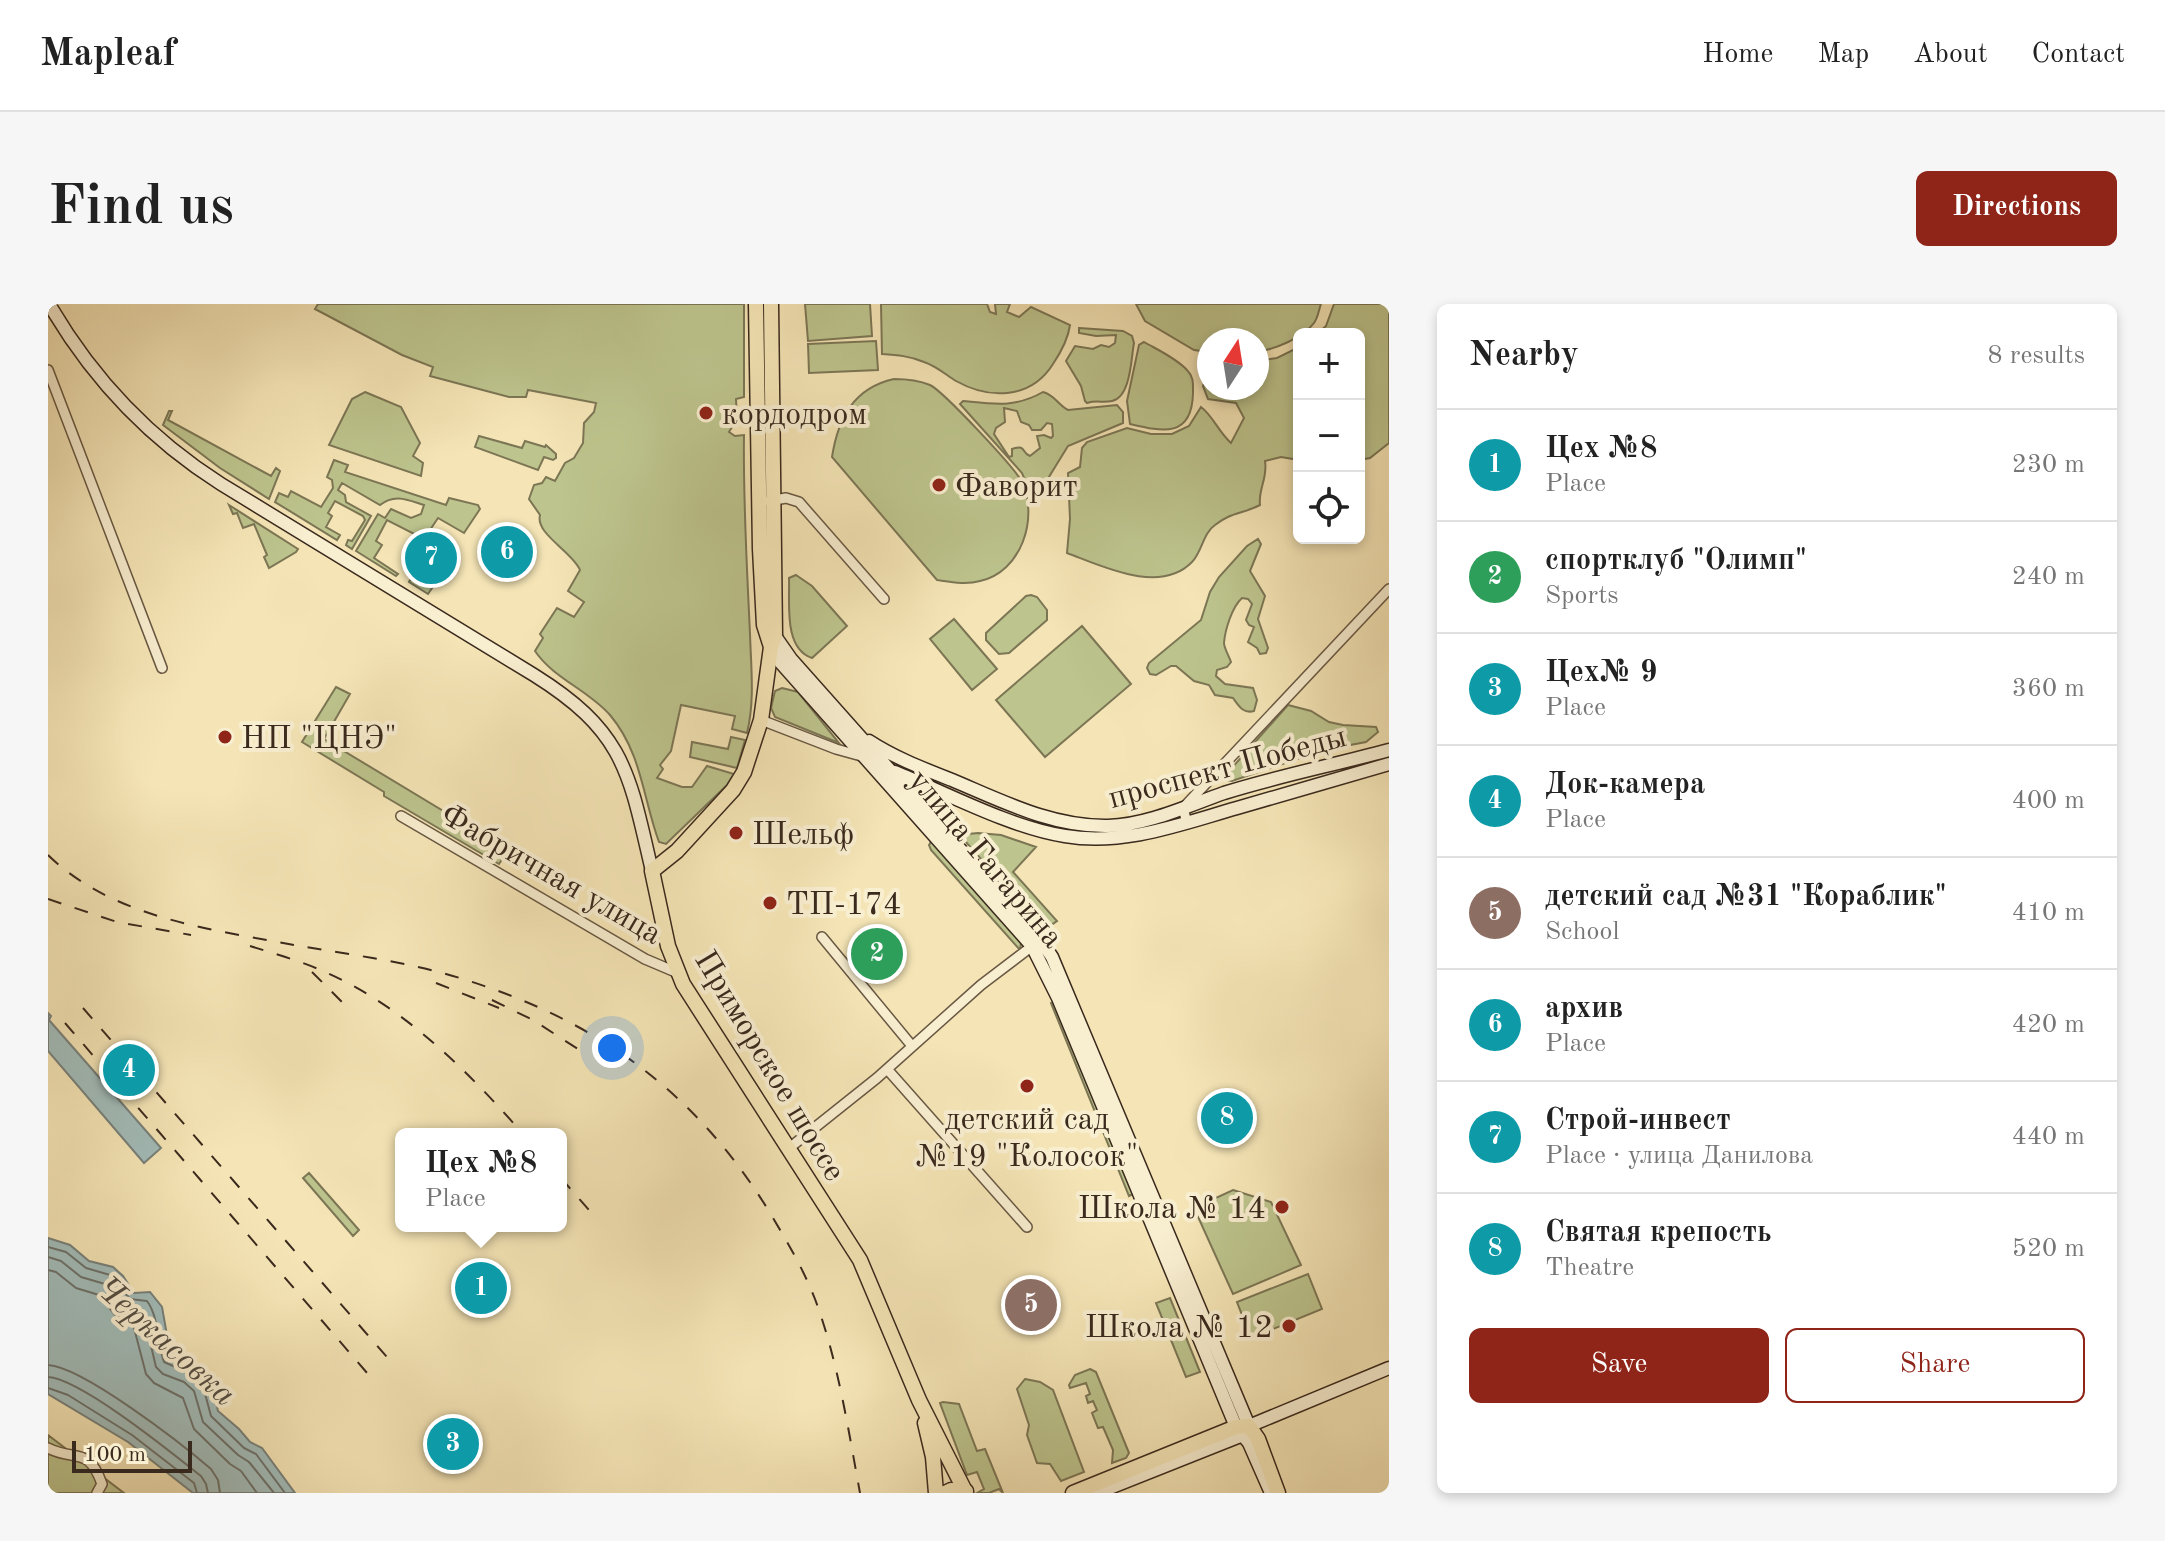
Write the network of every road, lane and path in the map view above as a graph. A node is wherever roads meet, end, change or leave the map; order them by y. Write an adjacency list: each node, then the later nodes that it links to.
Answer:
1 (756, 304): 5 (main road)
2 (771, 304): 5 (main road)
3 (51, 308): 22 (street)
4 (48, 370): 9 (street)
5 (766, 501): 7 (street); 8 (main road)
6 (1389, 589): 18 (street)
7 (884, 599)
8 (773, 641): 10 (main road); 11 (street, улица Гагарина); 13 (street, улица Гагарина)
9 (162, 668)
10 (761, 720): 13 (street); 22 (main road)
11 (857, 733): 14 (street, проспект Победы); 16 (street, улица Гагарина)
12 (1389, 750): 18 (street, проспект Победы)
13 (865, 757): 16 (street, проспект Победы)
14 (899, 758): 16 (street); 18 (street, проспект Победы)
15 (1389, 764): 21 (street, проспект Победы)
16 (889, 777): 17 (street, проспект Победы); 19 (street, улица Гагарина); 24 (street, улица Гагарина)
17 (942, 792): 19 (street); 21 (street, проспект Победы)
18 (1183, 808): 21 (street)
19 (928, 812): 24 (street, улица Гагарина)
20 (401, 816): 25 (street, Фабричная улица)
21 (1187, 823)
22 (652, 871): 25 (main road, Приморское шоссе)
23 (822, 937): 26 (street)
24 (1036, 943): 26 (street); 32 (street, улица Гагарина)
25 (678, 973): 28 (main road, Приморское шоссе)
26 (912, 1046): 27 (street)
27 (887, 1069): 28 (street); 29 (street)
28 (788, 1149): 31 (main road, Приморское шоссе)
29 (1027, 1227)
30 (1389, 1368): 32 (street)
31 (919, 1400): 34 (main road, Приморское шоссе); 36 (main road, Приморское шоссе)
32 (1242, 1429): 38 (main road); 39 (street); 40 (street, улица Гагарина); 41 (main road, улица Гагарина)
33 (48, 1448): 35 (street)
34 (966, 1492): 37 (main road)
35 (97, 1493)
36 (936, 1493)
37 (945, 1493)
38 (1073, 1493)
39 (1097, 1493)
40 (1271, 1493)
41 (1278, 1493)

